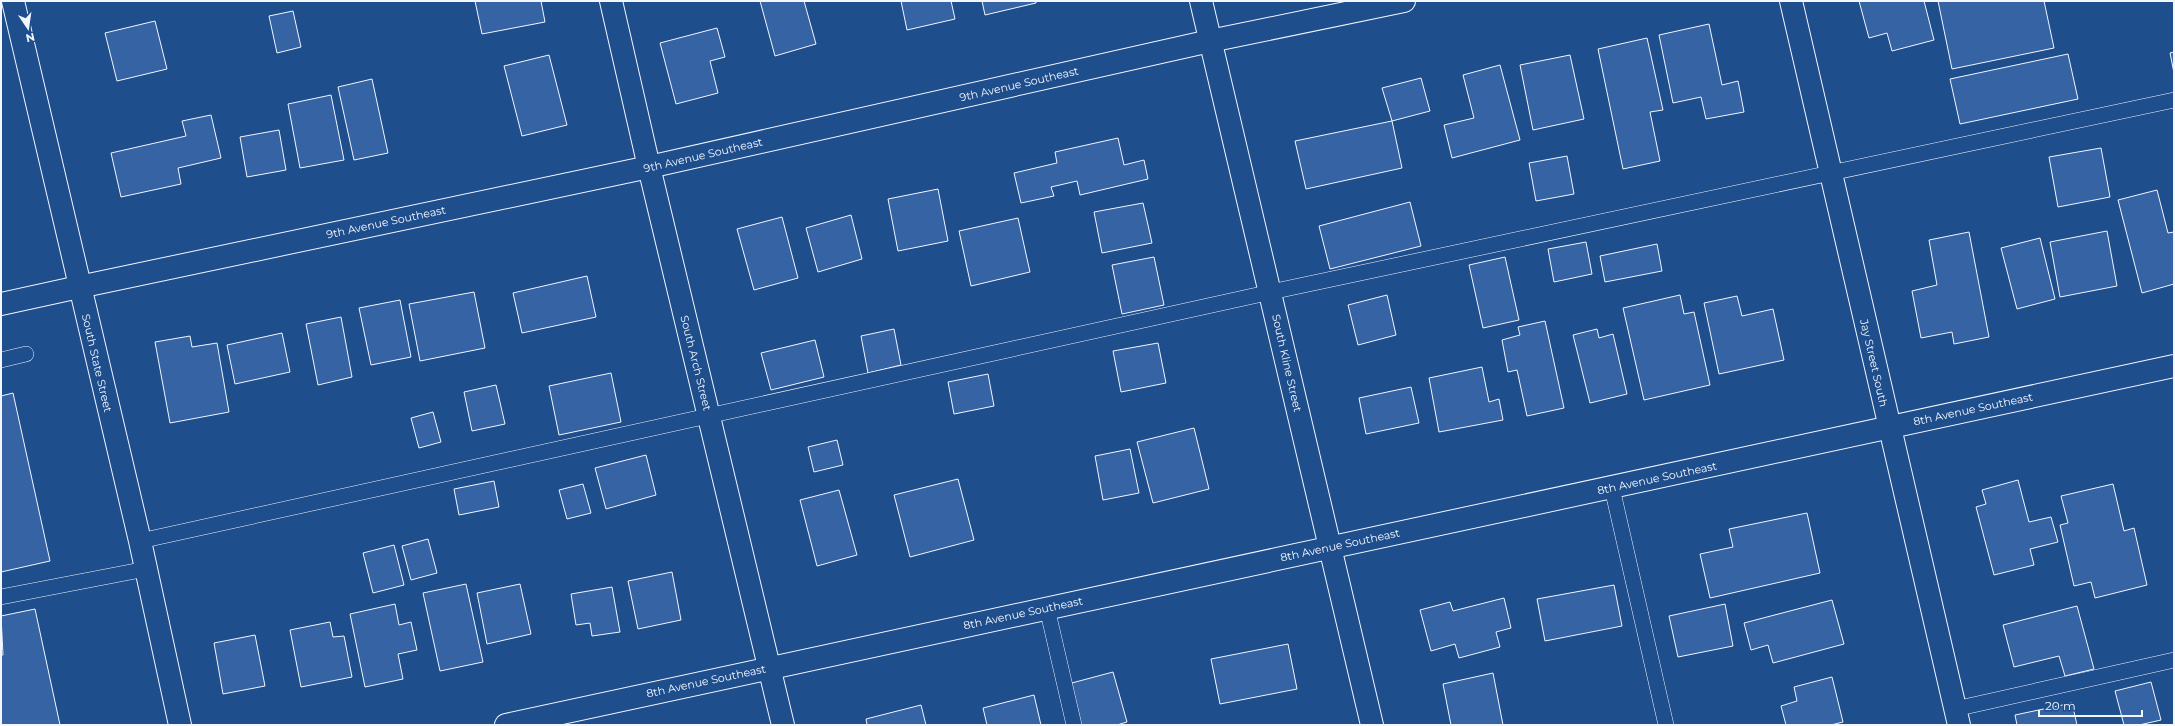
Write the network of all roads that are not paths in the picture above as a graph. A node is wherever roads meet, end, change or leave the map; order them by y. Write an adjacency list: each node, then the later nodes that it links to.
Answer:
1 (13, 1): 10 (street, South State Street)
2 (611, 1): 8 (street, South Arch Street)
3 (1201, 1): 6 (street, South Kline Street)
4 (1404, 1): 6 (street, 9th Avenue Southeast)
5 (1791, 1): 9 (street, Jay Street South)
6 (1210, 41): 8 (street, 9th Avenue Southeast); 11 (street, South Kline Street)
7 (2174, 100): 9 (lane)
8 (649, 167): 10 (street, 9th Avenue Southeast); 16 (street, South Arch Street)
9 (1830, 174): 11 (lane); 17 (street, Jay Street South)
10 (79, 287): 12 (street, 9th Avenue Southeast); 19 (street, South State Street)
11 (1271, 292): 16 (lane); 20 (street, South Kline Street)
12 (1, 304)
13 (26, 354): 14 (lane)
14 (1, 360)
15 (2174, 366): 17 (street, 8th Avenue Southeast)
16 (709, 416): 19 (lane); 25 (street, South Arch Street)
17 (1889, 428): 18 (street, 8th Avenue Southeast); 26 (street, Jay Street South)
18 (1612, 488): 20 (street, 8th Avenue Southeast); 32 (lane)
19 (140, 541): 21 (street, South State Street)
20 (1331, 546): 23 (street, 8th Avenue Southeast); 31 (street, South Kline Street)
21 (146, 569): 22 (lane); 27 (street, South State Street)
22 (1, 597)
23 (1047, 608): 25 (street, 8th Avenue Southeast); 30 (lane)
24 (2174, 660): 26 (lane)
25 (770, 667): 28 (street, 8th Avenue Southeast); 29 (street, South Arch Street)
26 (1957, 717)
27 (180, 725)
28 (506, 725)
29 (783, 725)
30 (1074, 725)
31 (1372, 725)
32 (1666, 725)

